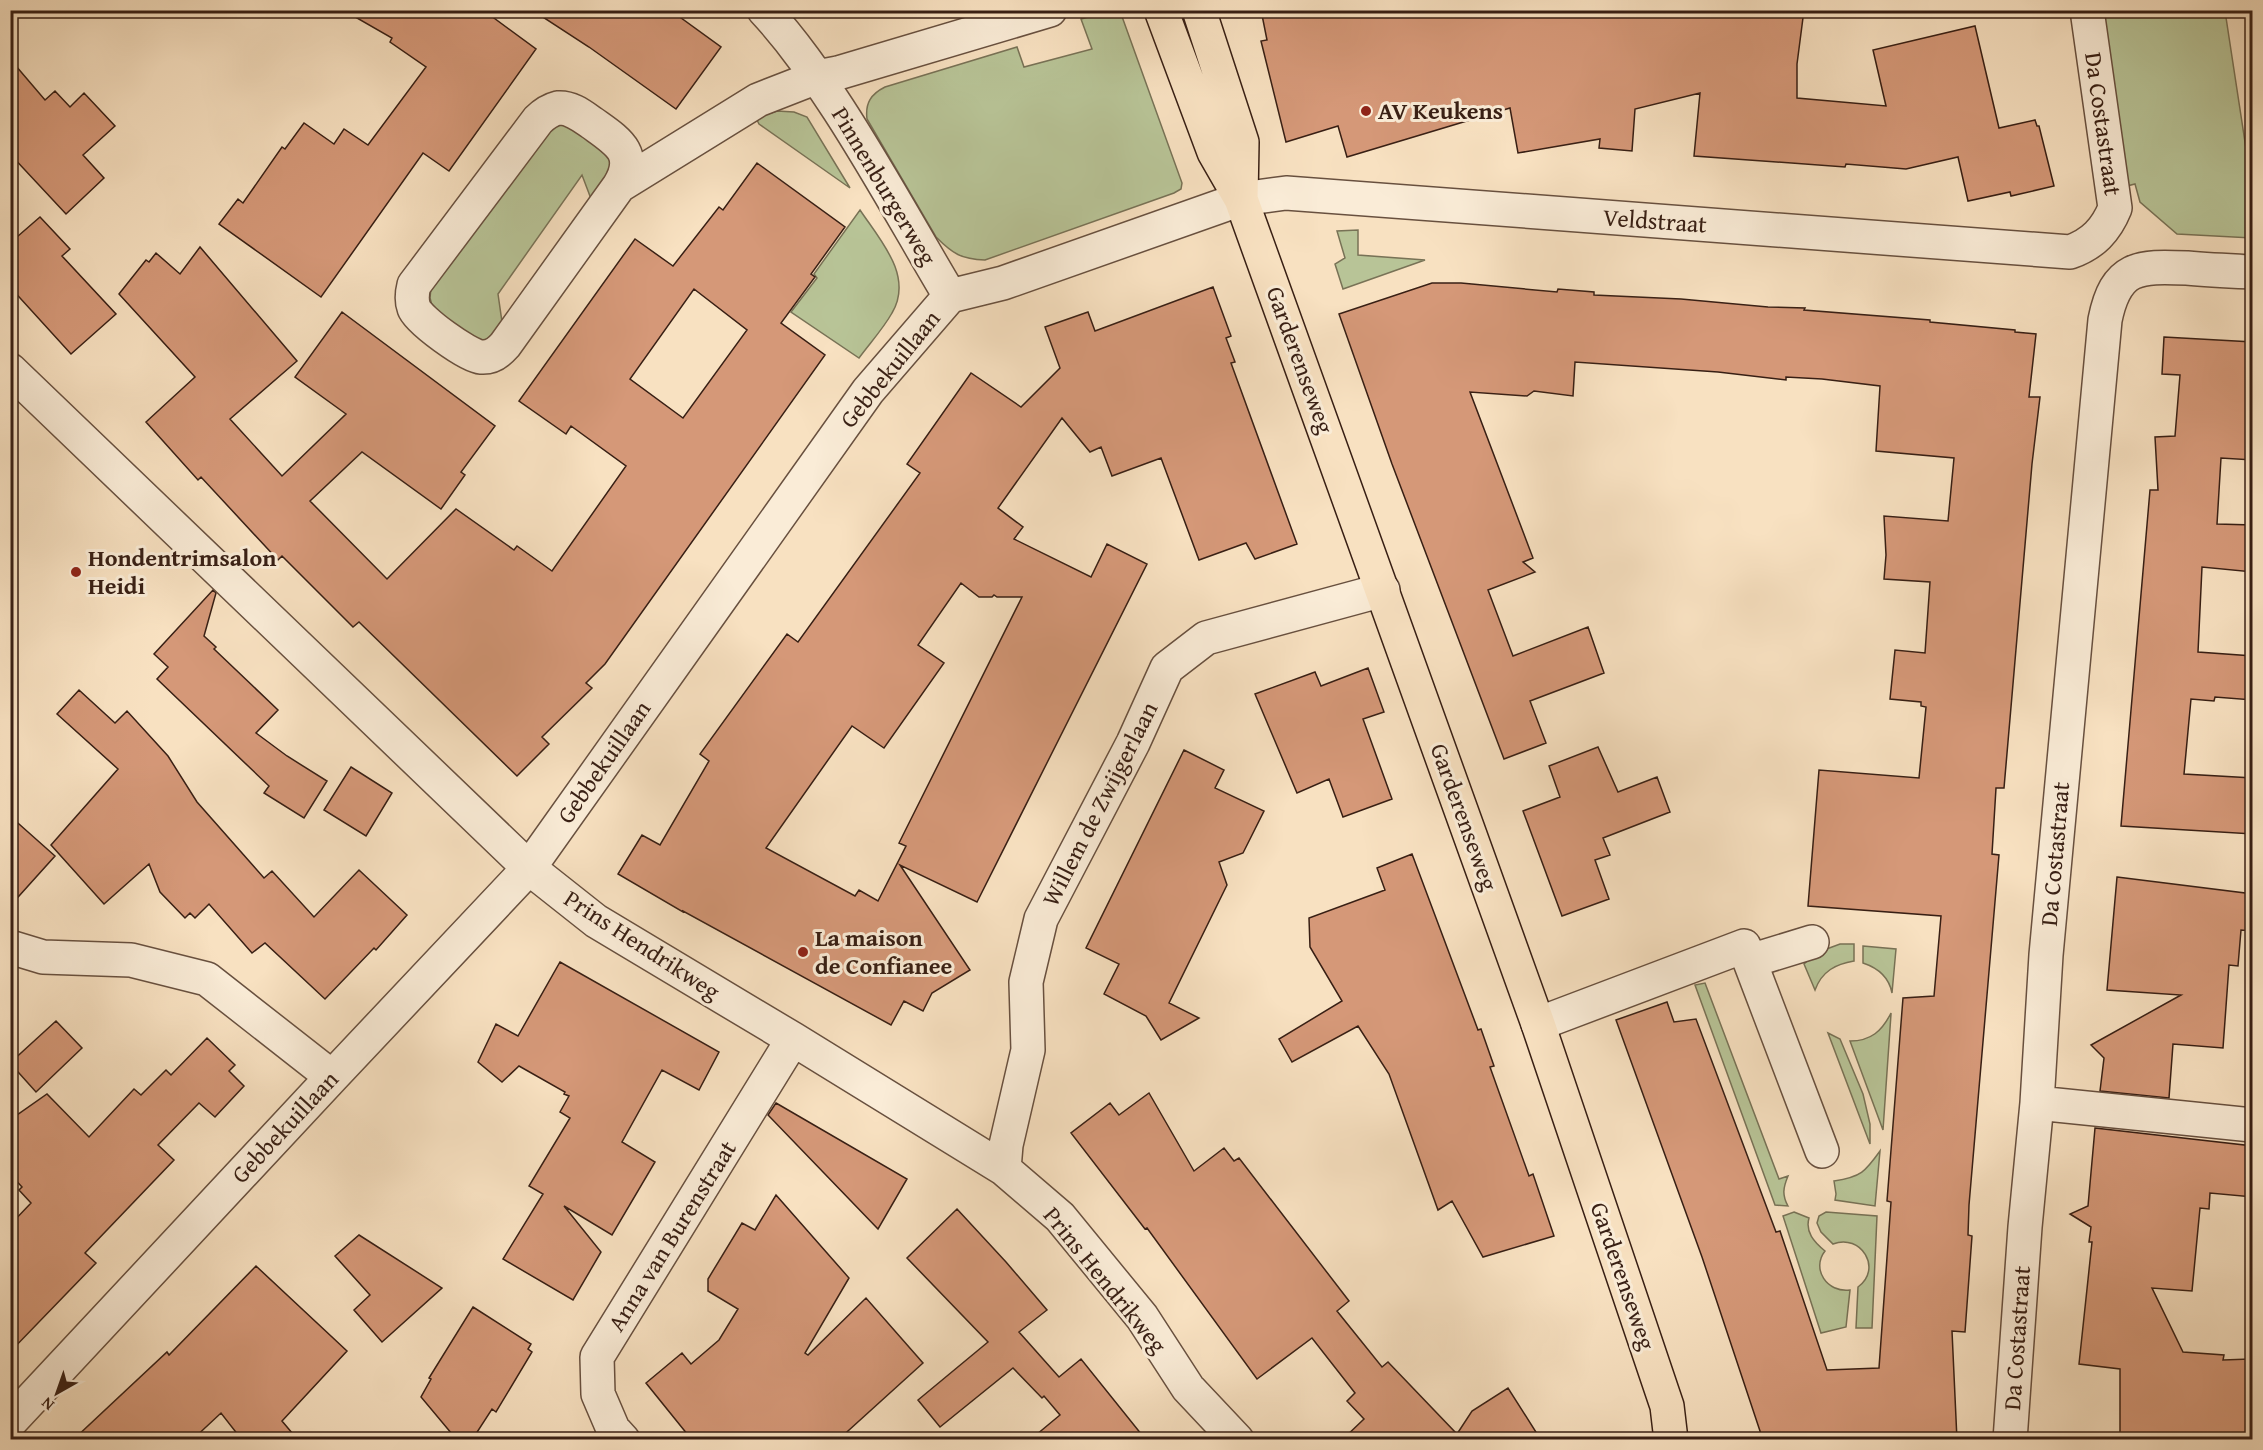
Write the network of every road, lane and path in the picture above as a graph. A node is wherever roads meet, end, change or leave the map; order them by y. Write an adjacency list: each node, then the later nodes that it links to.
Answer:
1 (764, 10): 6 (street, Pinnenburgerweg)
2 (1050, 10): 6 (street, Pinnenburgerweg)
3 (1161, 10): 8 (main road, Garderenseweg)
4 (1199, 10): 8 (main road, Garderenseweg)
5 (2087, 10): 9 (street, Da Costastraat)
6 (817, 77): 7 (street); 11 (street, Pinnenburgerweg)
7 (619, 186): 7 (street)
8 (1241, 199): 9 (street, Veldstraat); 11 (street, Gebbekuillaan); 13 (main road, Garderenseweg)
9 (2070, 252)
10 (2253, 272): 21 (street, Da Costastraat)
11 (950, 296): 14 (street, Gebbekuillaan)
12 (10, 370): 14 (street, Prins Hendrikweg)
13 (1383, 590): 18 (main road, Garderenseweg); 24 (street, Willem de Zwijgerlaan)
14 (529, 868): 19 (street, Prins Hendrikweg); 20 (street, Gebbekuillaan)
15 (1812, 942): 17 (street)
16 (10, 947): 20 (street)
17 (1750, 961): 18 (street); 23 (street)
18 (1538, 1024): 28 (main road, Garderenseweg)
19 (793, 1039): 24 (street, Prins Hendrikweg); 26 (street, Anna van Burenstraat)
20 (332, 1077): 25 (street, Gebbekuillaan)
21 (2037, 1104): 22 (street); 29 (street, Da Costastraat)
22 (2253, 1125)
23 (1822, 1151)
24 (1004, 1169): 27 (street, Prins Hendrikweg)
25 (10, 1422)
26 (623, 1440)
27 (1237, 1440)
28 (1671, 1440)
29 (2010, 1440)

